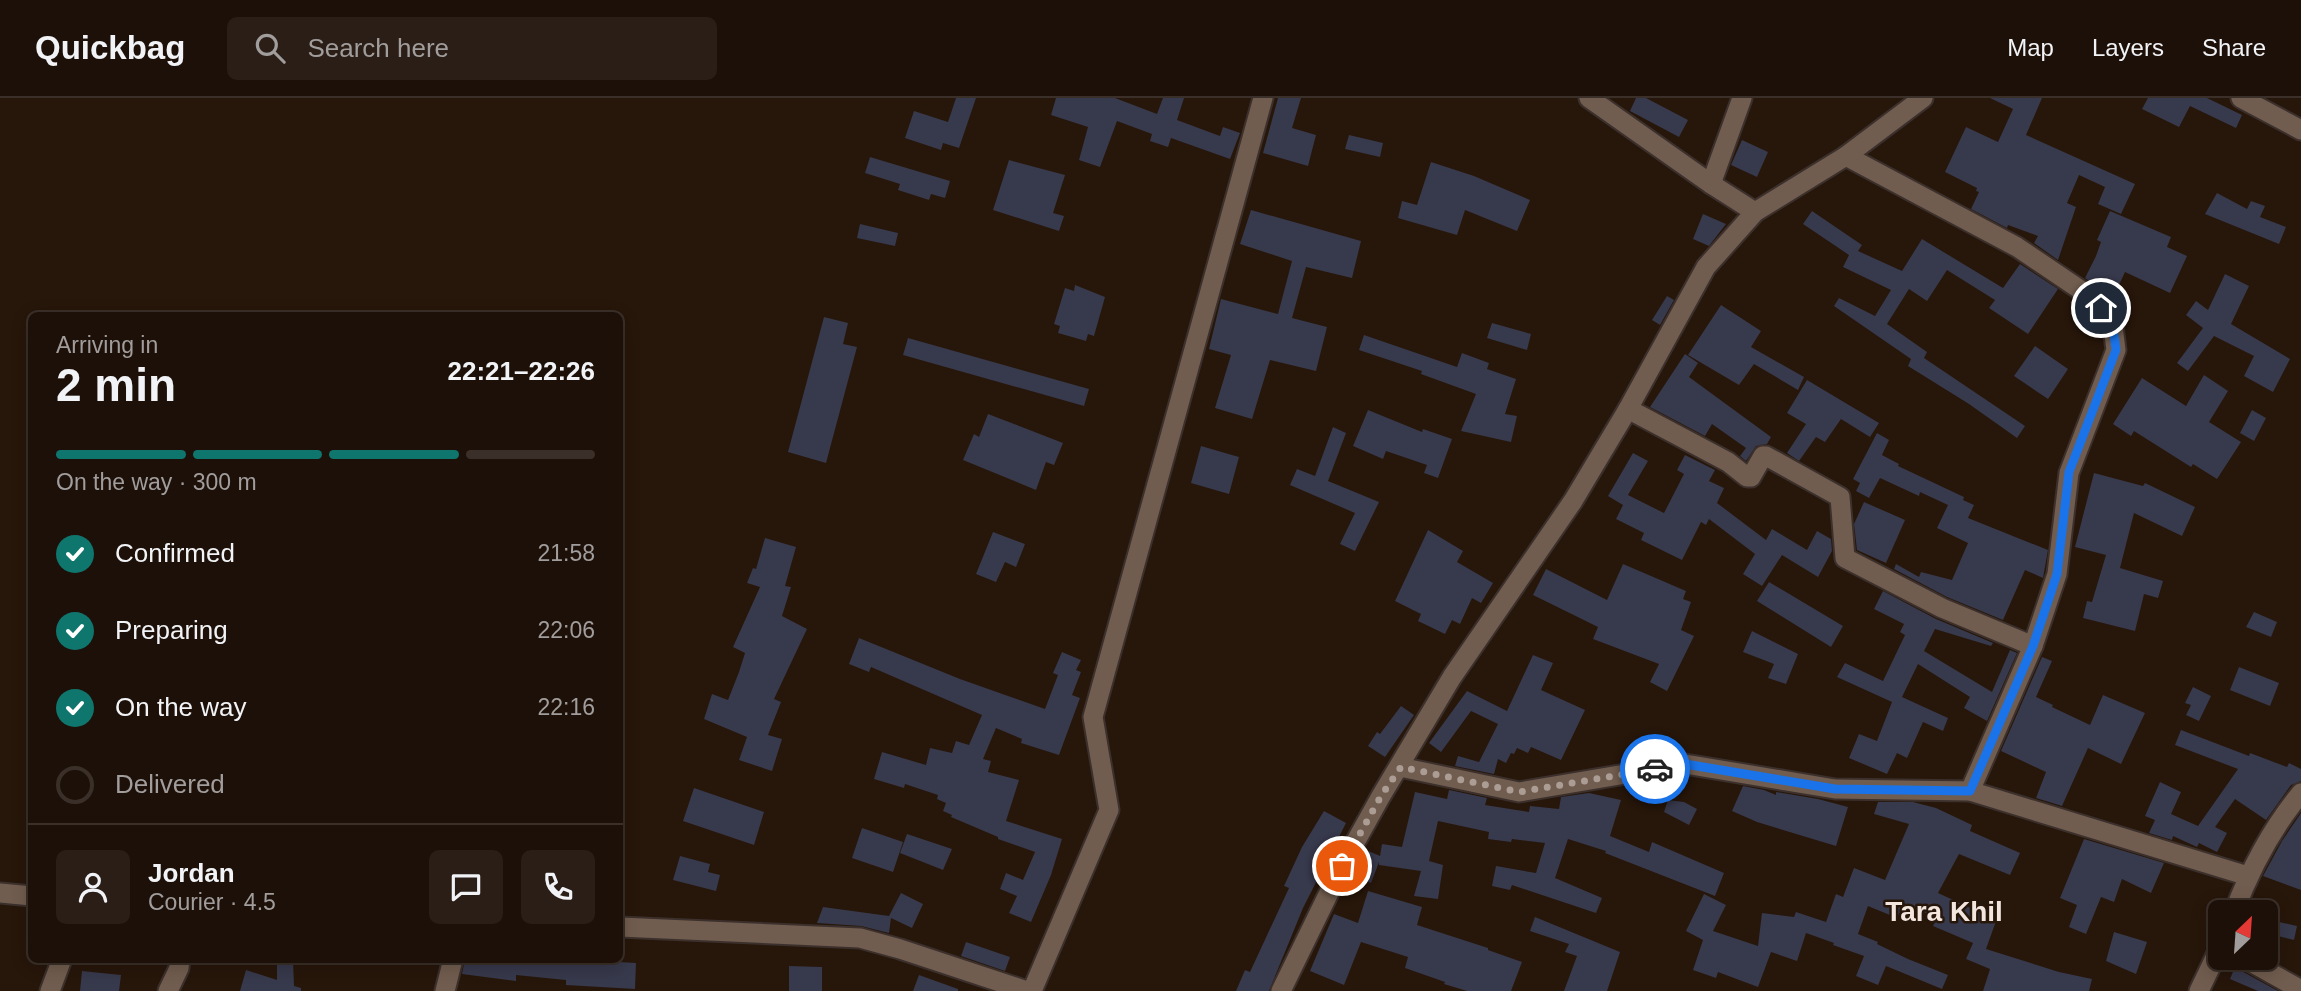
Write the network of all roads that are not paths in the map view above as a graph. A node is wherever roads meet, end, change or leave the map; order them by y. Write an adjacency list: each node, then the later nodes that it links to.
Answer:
1 (1263, 98): 29 (street)
2 (1590, 98): 8 (street)
3 (1742, 98): 8 (street)
4 (1923, 98): 7 (street)
5 (2241, 98): 6 (street)
6 (2301, 130)
7 (1846, 156): 9 (street); 11 (street)
8 (1711, 184): 9 (street)
9 (1755, 212): 10 (street)
10 (1628, 408): 11 (street); 12 (street)
11 (2033, 646): 13 (street)
12 (1401, 767): 13 (street); 30 (street)
13 (1970, 791): 15 (street)
14 (2301, 793): 15 (street)
15 (2248, 876): 18 (street)
16 (0, 892): 17 (street)
17 (28, 895)
18 (2239, 900)
19 (623, 927): 29 (street)
20 (60, 963): 26 (street)
21 (180, 963): 27 (street)
22 (452, 963): 28 (street)
23 (2209, 970): 31 (street)
24 (2265, 970): 25 (street)
25 (2301, 990)
26 (50, 991)
27 (169, 991)
28 (445, 991)
29 (1030, 991)
30 (1281, 991)
31 (2199, 991)

